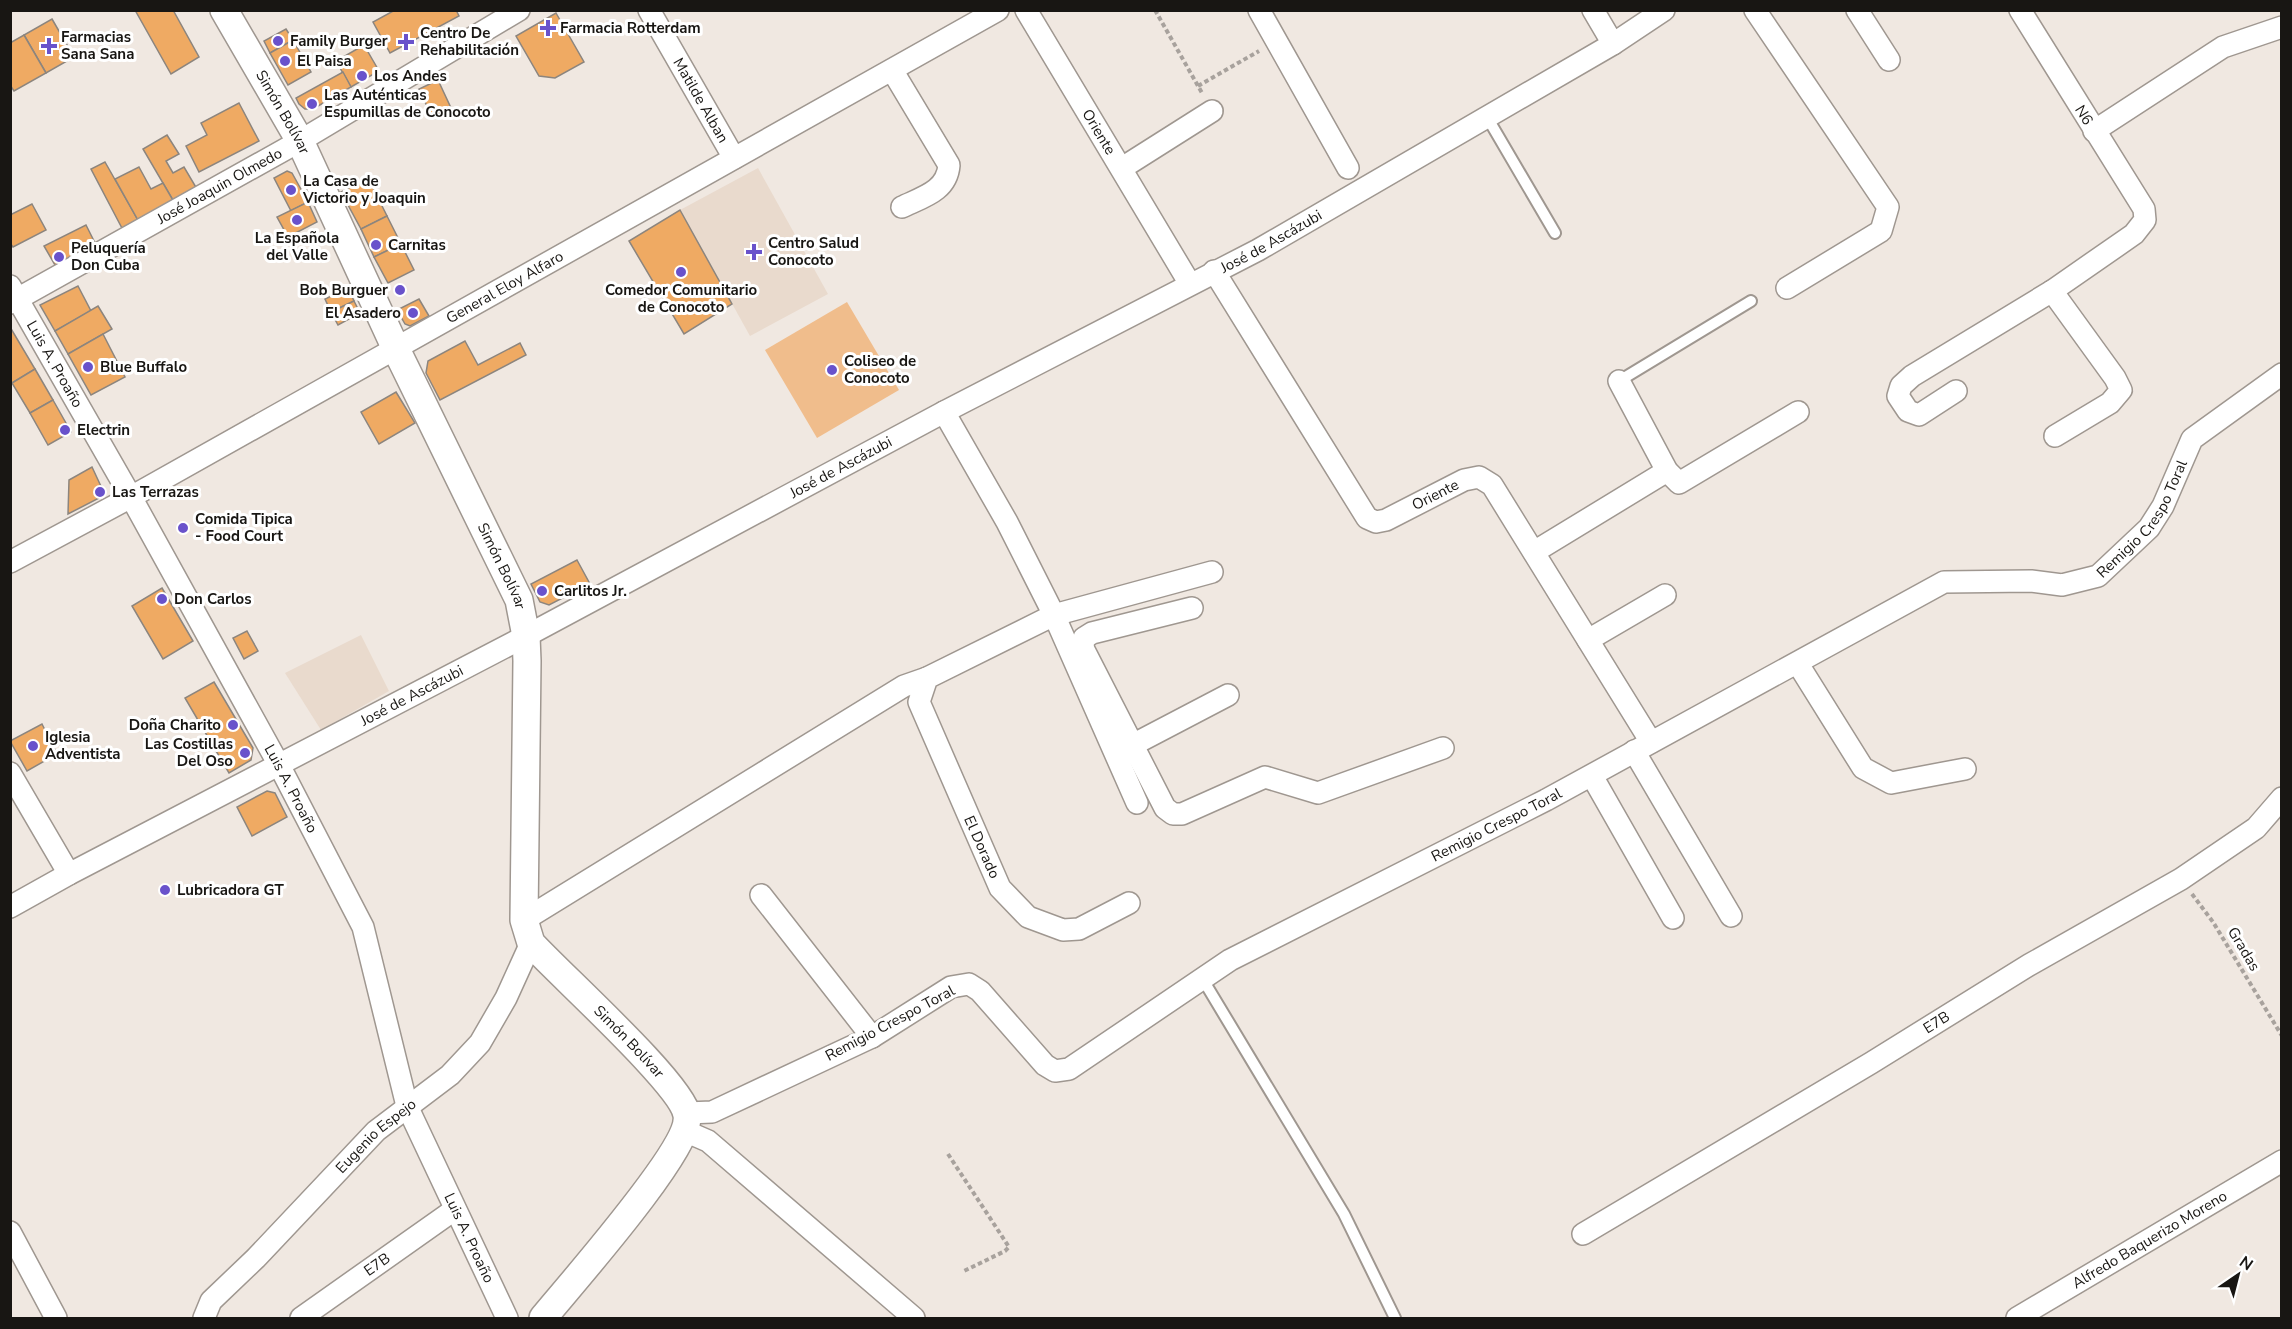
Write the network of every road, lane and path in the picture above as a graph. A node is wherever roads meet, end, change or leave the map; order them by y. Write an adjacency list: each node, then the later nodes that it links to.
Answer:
1 (224, 10): 22 (street, Simón Bolívar)
2 (519, 10): 22 (street, José Joaquin Olmedo)
3 (649, 10): 23 (street, Matilde Alban)
4 (998, 10): 17 (street, General Eloy Alfaro)
5 (1026, 10): 24 (street, Oriente)
6 (1155, 10): 18 (path)
7 (1259, 10): 14 (street)
8 (1593, 10): 15 (street)
9 (1664, 10): 15 (street, José de Ascázubi)
10 (1755, 10): 30 (street)
11 (1857, 10): 16 (street)
12 (2020, 10): 21 (street, N6)
13 (2282, 27): 21 (street)
14 (1278, 41): 18 (path); 25 (street)
15 (1613, 44): 20 (street, José de Ascázubi)
16 (1889, 60)
17 (892, 70): 23 (street, General Eloy Alfaro); 26 (street)
18 (1198, 86): 19 (path)
19 (1212, 111): 24 (street)
20 (1487, 117): 27 (lane); 28 (street, José de Ascázubi)
21 (2094, 131): 31 (street, N6)
22 (300, 141): 32 (street, José Joaquin Olmedo); 34 (street, Simón Bolívar)
23 (734, 158): 34 (street, General Eloy Alfaro)
24 (1122, 168): 29 (street, Oriente)
25 (1348, 168)
26 (902, 207)
27 (1555, 233)
28 (1214, 272): 29 (street, José de Ascázubi); 43 (street, Oriente)
29 (1190, 284): 38 (street, José de Ascázubi)
30 (1787, 288)
31 (2052, 291): 37 (street); 40 (street)
32 (13, 296): 42 (street, Luis A. Proaño)
33 (1751, 301): 36 (lane)
34 (396, 349): 42 (street, General Eloy Alfaro); 49 (street, Simón Bolívar)
35 (2282, 374): 51 (street, Remigio Crespo Toral)
36 (1620, 381): 41 (street)
37 (1956, 391)
38 (944, 412): 48 (street); 49 (street, José de Ascázubi)
39 (1798, 412): 41 (street)
40 (2055, 436)
41 (1667, 471): 43 (street)
42 (131, 497): 44 (street, General Eloy Alfaro); 57 (street, Luis A. Proaño)
43 (1534, 552): 50 (street, Oriente)
44 (10, 562)
45 (1212, 572): 48 (street)
46 (1665, 596): 50 (street)
47 (1192, 608): 56 (street)
48 (1054, 615): 52 (street); 56 (street)
49 (526, 636): 57 (street, José de Ascázubi); 70 (street, Simón Bolívar)
50 (1588, 640): 54 (street, Oriente)
51 (1798, 663): 54 (street, Remigio Crespo Toral); 58 (street)
52 (927, 678): 66 (street, El Dorado); 70 (street)
53 (1228, 695): 56 (street)
54 (1642, 746): 60 (street, Remigio Crespo Toral); 68 (street, Oriente)
55 (1443, 747): 56 (street)
56 (1123, 749): 62 (street)
57 (279, 765): 63 (street, José de Ascázubi); 74 (street, Luis A. Proaño)
58 (1965, 769)
59 (10, 773): 63 (street)
60 (1592, 776): 69 (street); 71 (street, Remigio Crespo Toral)
61 (2282, 798): 64 (street, E7B)
62 (1137, 803)
63 (69, 874): 67 (street, José de Ascázubi)
64 (2181, 879): 72 (path, Gradas); 80 (street, E7B)
65 (760, 895): 73 (street)
66 (1129, 903)
67 (10, 907)
68 (1731, 916)
69 (1673, 918)
70 (527, 932): 74 (street, Eugenio Espejo); 75 (street, Simón Bolívar)
71 (1202, 978): 73 (street, Remigio Crespo Toral); 88 (lane)
72 (2282, 1036)
73 (872, 1037): 75 (street, Remigio Crespo Toral)
74 (407, 1106): 78 (street, Luis A. Proaño); 83 (street, Eugenio Espejo)
75 (686, 1122): 86 (street); 87 (street)
76 (948, 1154): 81 (path)
77 (2282, 1161): 89 (street, Alfredo Baquerizo Moreno)
78 (454, 1210): 84 (street, E7B); 85 (street, Luis A. Proaño)
79 (10, 1232): 82 (street)
80 (1582, 1234)
81 (962, 1272)
82 (56, 1318)
83 (204, 1318)
84 (301, 1318)
85 (507, 1318)
86 (543, 1318)
87 (914, 1318)
88 (1395, 1318)
89 (2018, 1318)

